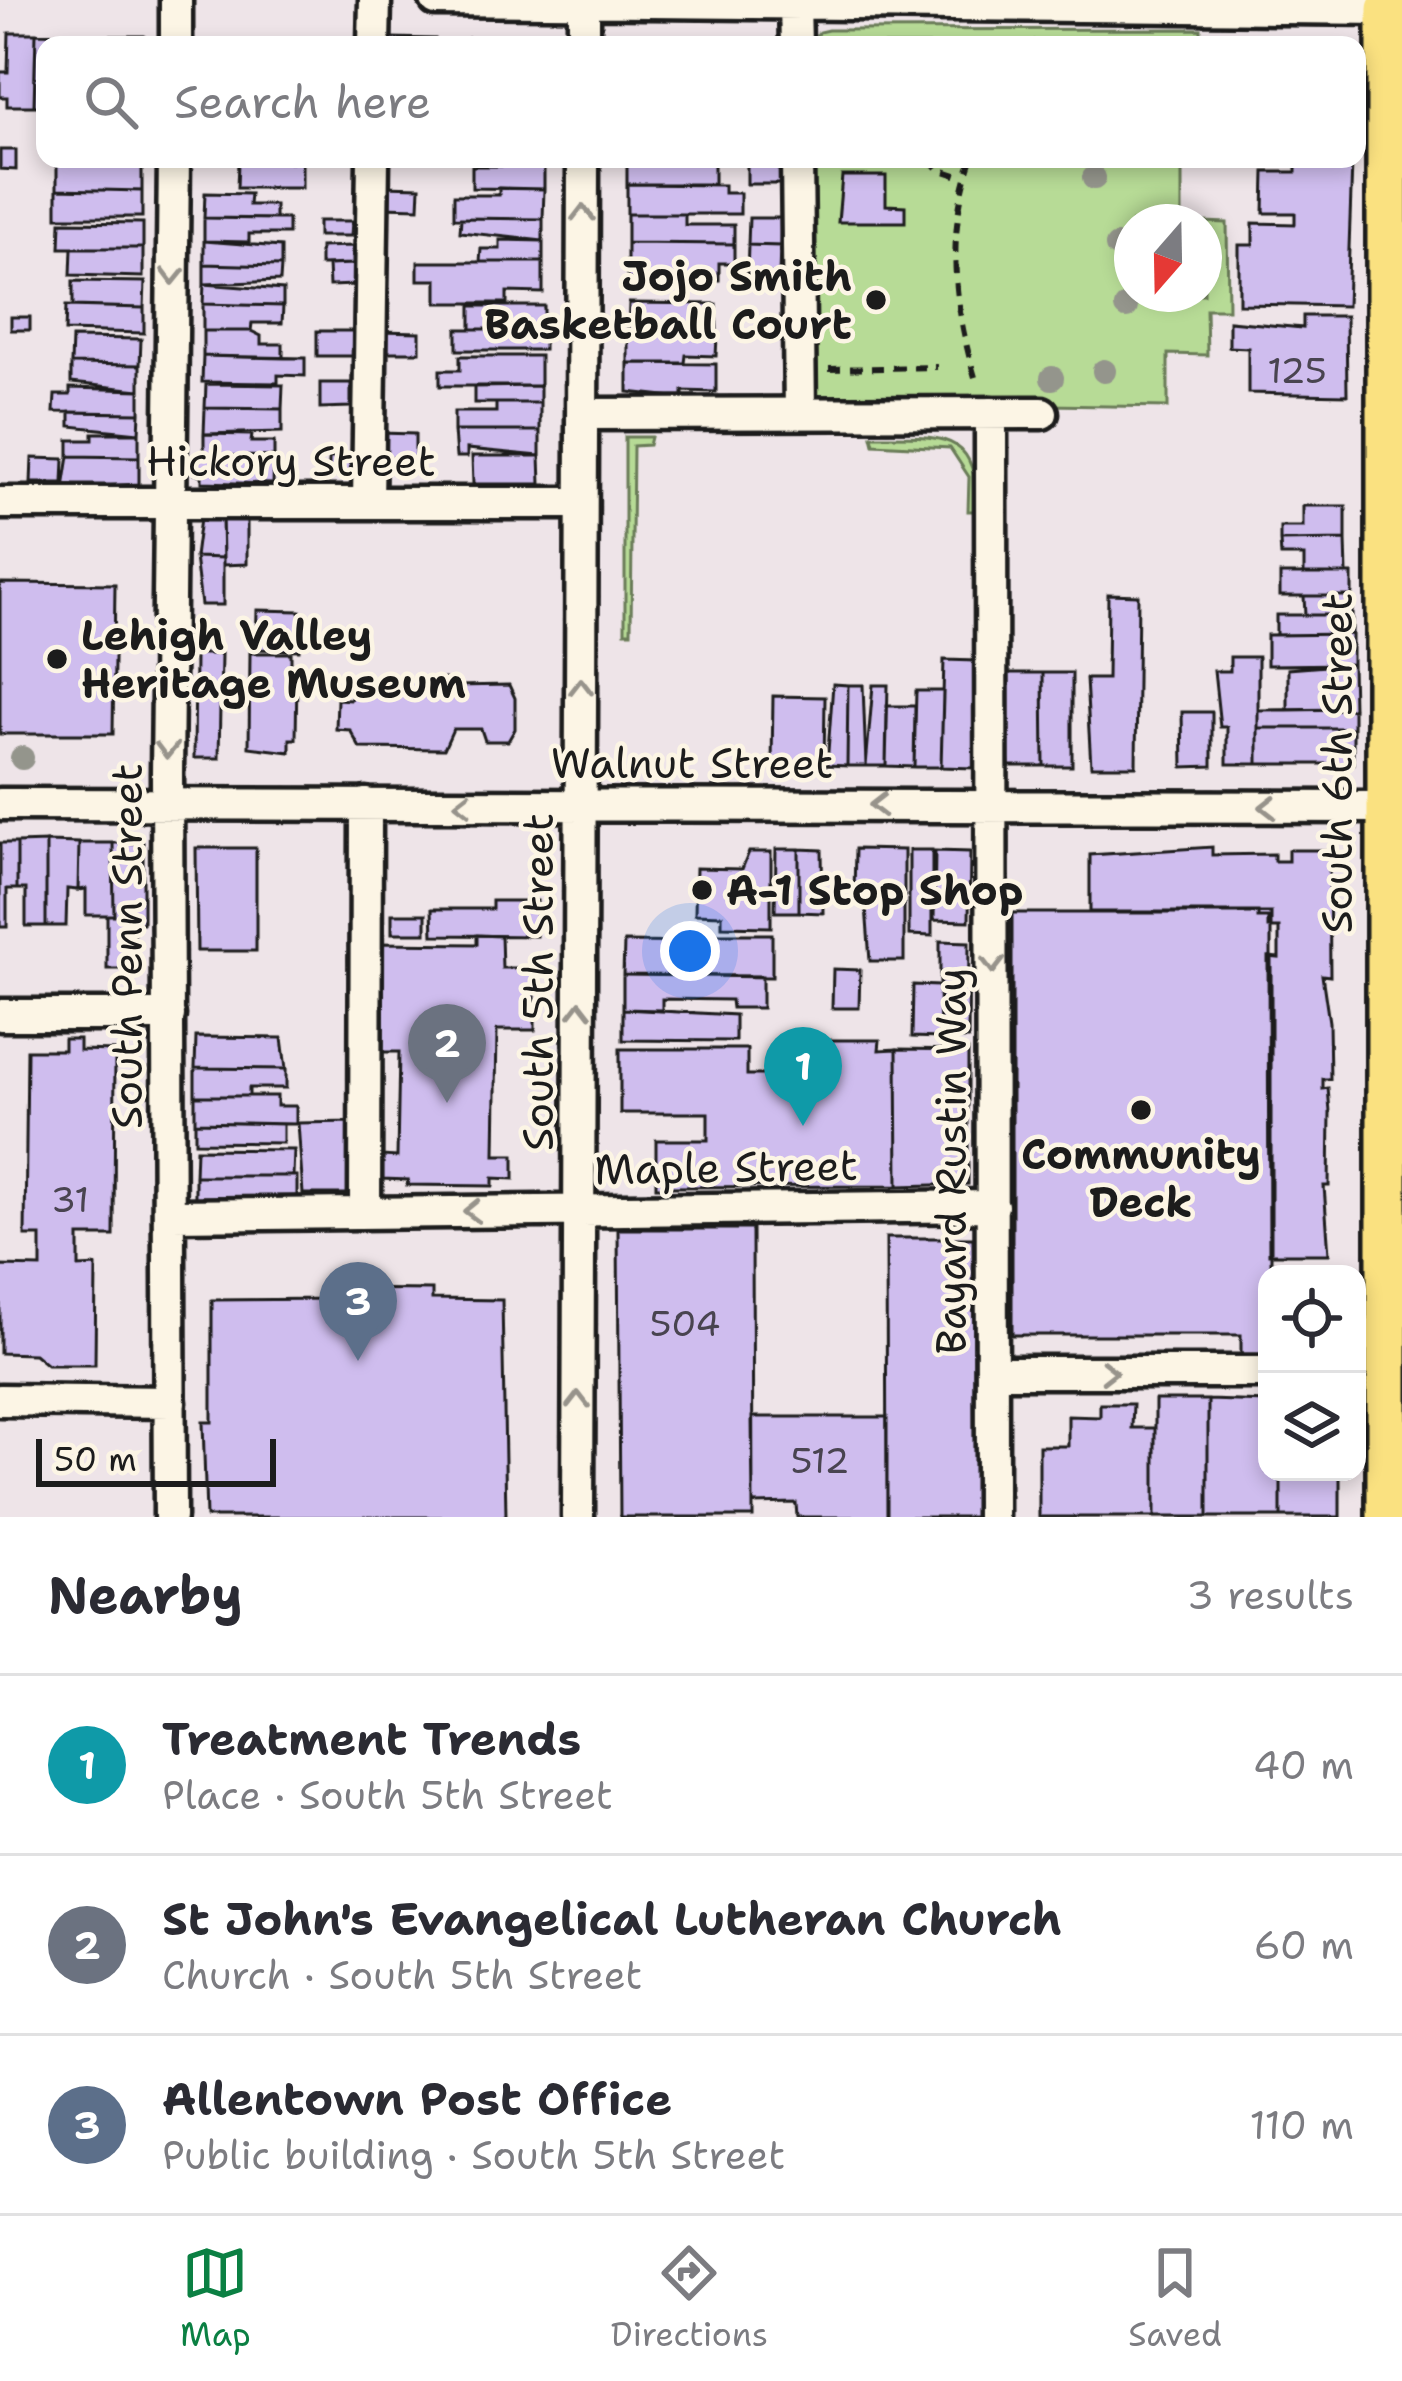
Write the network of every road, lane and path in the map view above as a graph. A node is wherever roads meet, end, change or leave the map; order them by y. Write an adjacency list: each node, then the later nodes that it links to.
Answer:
1 (176, 0): 7 (street)
2 (375, 0): 8 (street)
3 (436, 0): 4 (street)
4 (584, 1): 5 (street); 9 (street)
5 (795, 4): 6 (street); 10 (street)
6 (1395, 9): 20 (main road, South 6th Street)
7 (176, 36)
8 (374, 36)
9 (584, 36)
10 (796, 36)
11 (174, 168): 25 (street, South Penn Street, one-way to 25)
12 (373, 168): 27 (street)
13 (583, 168): 24 (street, South 5th Street, one-way to 13)
14 (797, 168): 22 (street)
15 (937, 168): 17 (path)
16 (969, 168): 17 (path)
17 (965, 178): 21 (path)
18 (937, 367): 19 (path)
19 (829, 369)
20 (1394, 405): 34 (main road, South 6th Street)
21 (986, 406): 22 (street); 23 (street); 33 (street, Bayard Rustin Way)
22 (800, 413): 24 (street)
23 (1042, 413)
24 (582, 414): 28 (street, South 5th Street)
25 (170, 502): 26 (street, Hickory Street); 27 (street, Hickory Street); 30 (street, South Penn Street, one-way to 30)
26 (0, 503)
27 (368, 503): 28 (street, Hickory Street)
28 (581, 503): 32 (street, South 5th Street, one-way to 28)
29 (0, 804): 30 (street, Walnut Street)
30 (167, 804): 31 (street, Walnut Street); 35 (street, South Penn Street)
31 (366, 804): 32 (street, Walnut Street, one-way to 31); 40 (street)
32 (580, 804): 33 (street, Walnut Street, one-way to 32); 39 (street, South 5th Street, one-way to 32)
33 (993, 806): 34 (street, Walnut Street, one-way to 33); 37 (street, Bayard Rustin Way, one-way to 37)
34 (1393, 808): 38 (main road, South 6th Street)
35 (169, 1015): 36 (street); 41 (street, South Penn Street)
36 (0, 1016)
37 (993, 1206): 39 (street, Maple Street); 43 (street, Bayard Rustin Way)
38 (1393, 1206): 42 (main road, South 6th Street)
39 (579, 1211): 40 (street, Maple Street, one-way to 40); 48 (street, South 5th Street, one-way to 39)
40 (365, 1213): 41 (street, Maple Street)
41 (172, 1215): 46 (street, South Penn Street)
42 (1382, 1356): 50 (main road, South 6th Street)
43 (992, 1372): 44 (street, one-way to 44); 49 (street, Bayard Rustin Way)
44 (1258, 1372)
45 (0, 1400): 46 (street)
46 (170, 1402): 47 (street, South Penn Street)
47 (170, 1517)
48 (578, 1517)
49 (992, 1517)
50 (1387, 1517)

